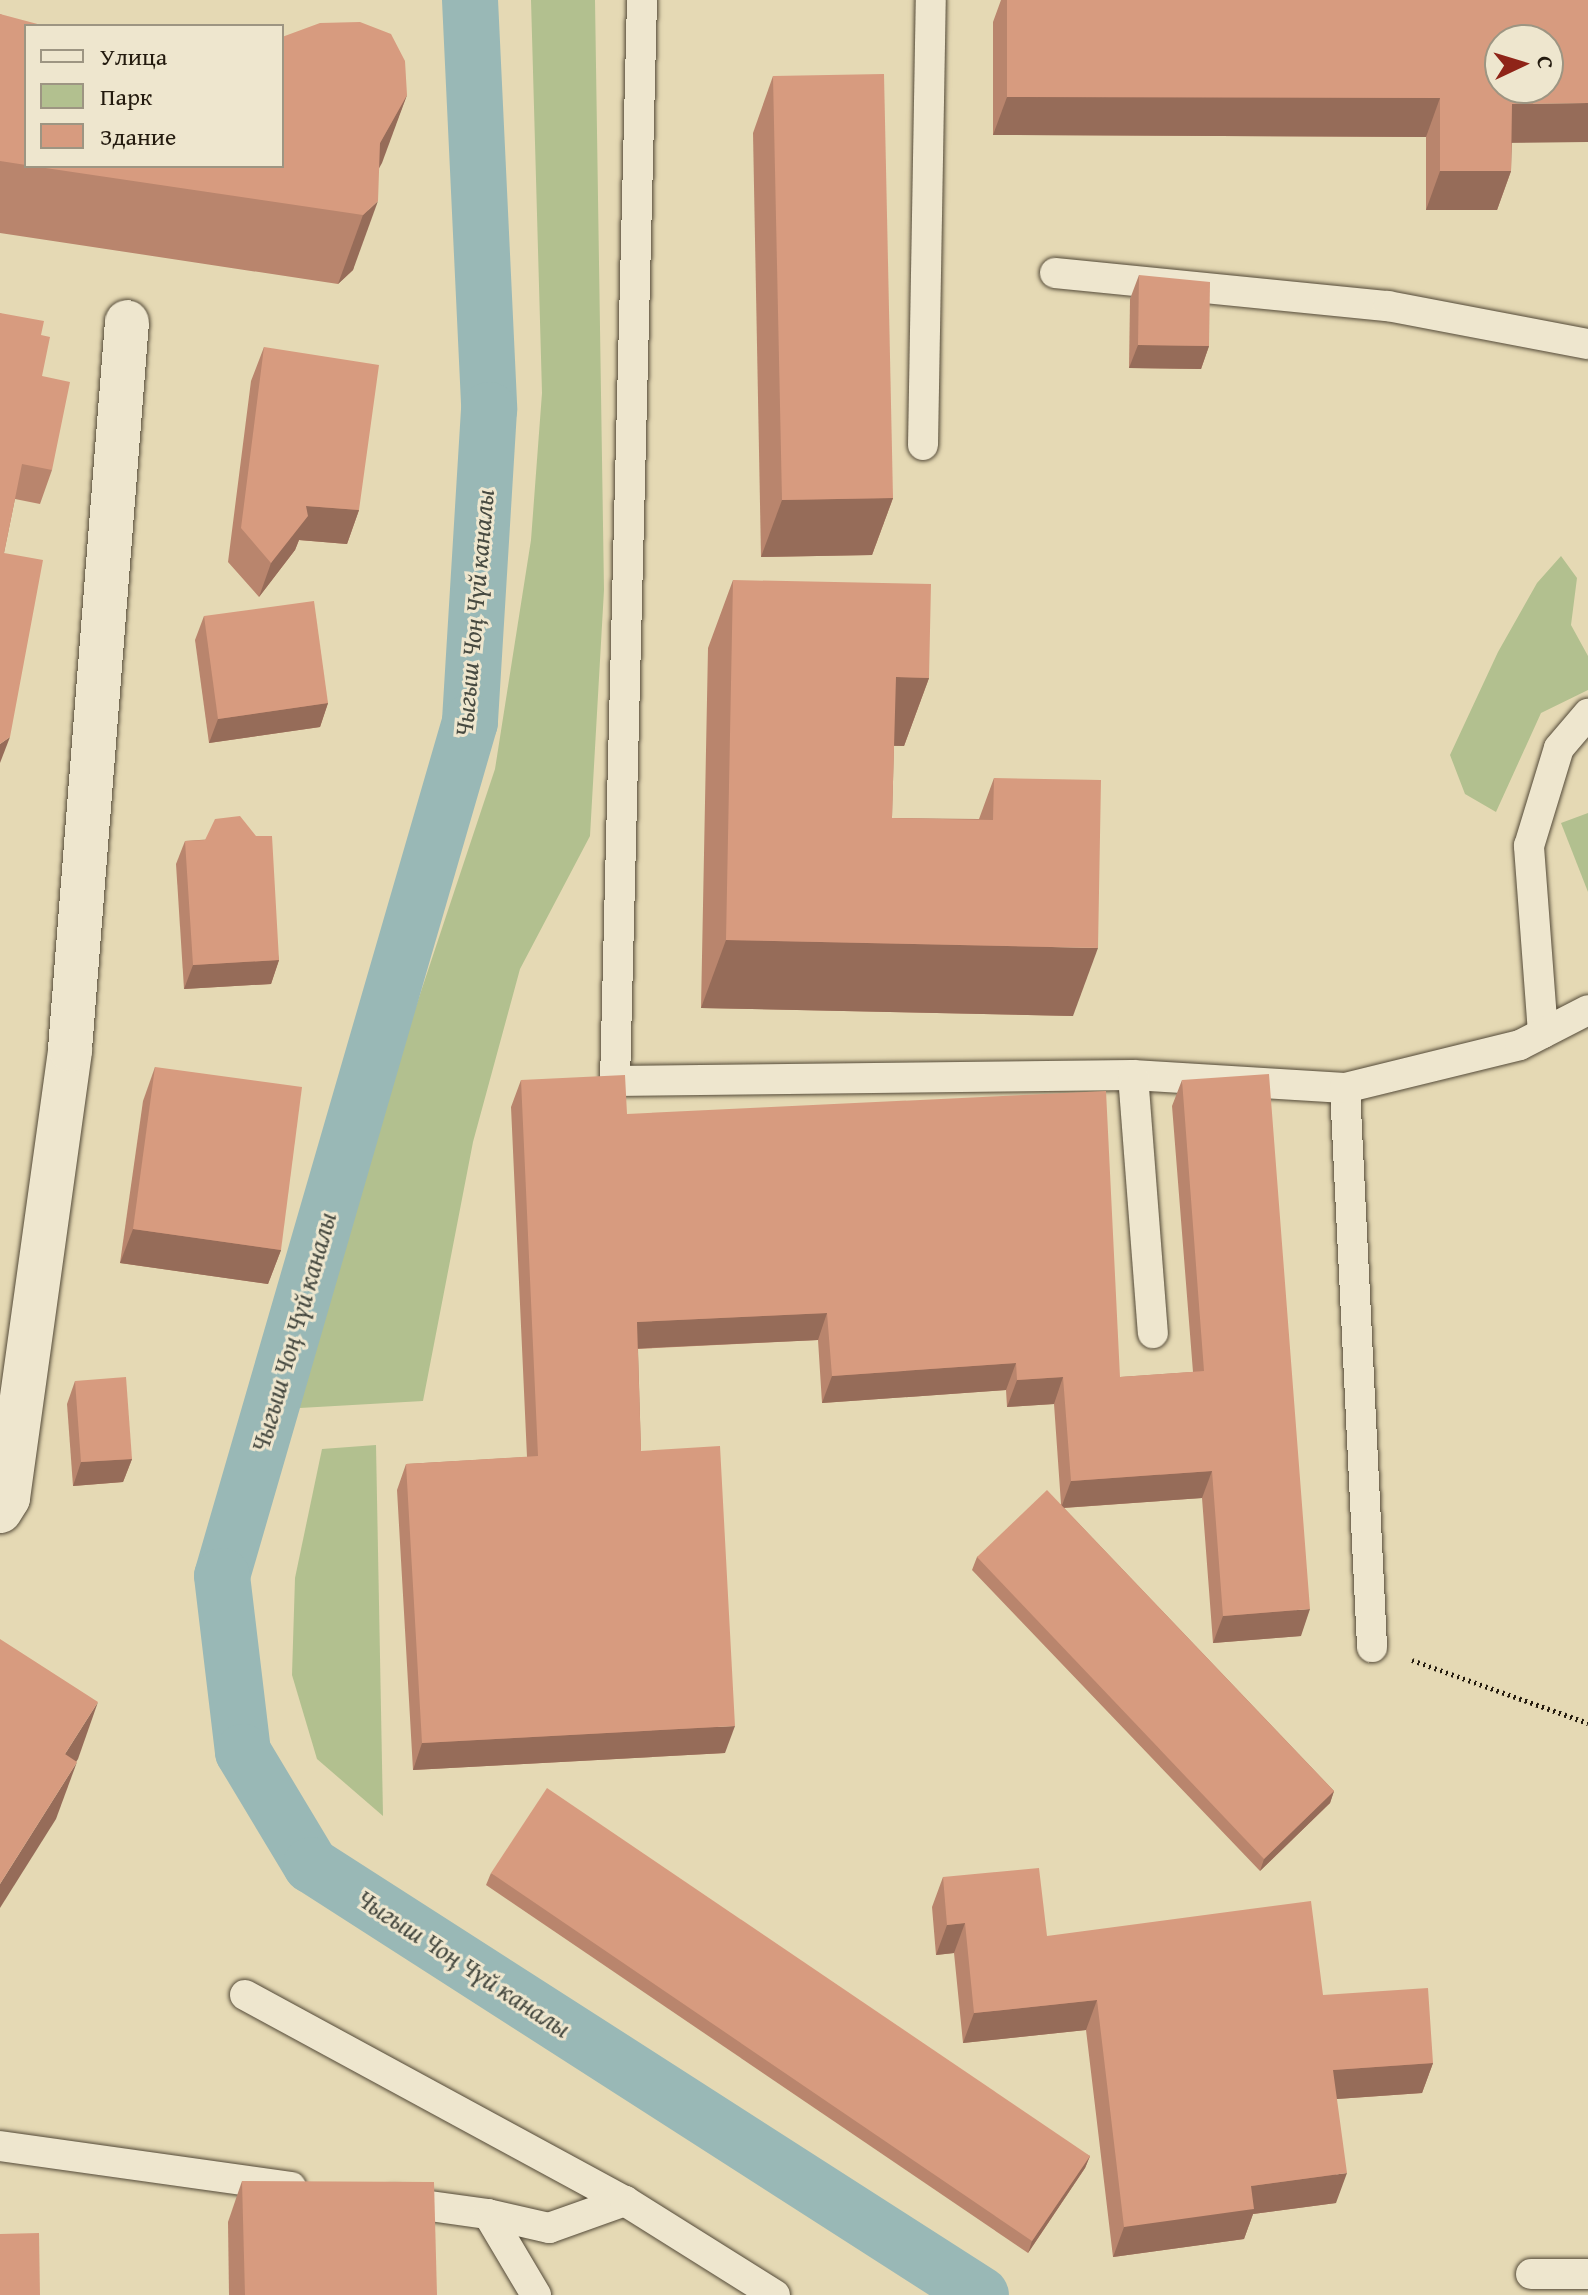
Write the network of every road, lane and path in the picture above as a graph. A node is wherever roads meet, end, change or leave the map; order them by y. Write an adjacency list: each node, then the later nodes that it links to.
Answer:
1 (642, 0): 10 (lane)
2 (931, 0): 6 (lane)
3 (1055, 273): 5 (lane)
4 (127, 322): 13 (street)
5 (1588, 344)
6 (923, 445)
7 (1588, 714): 9 (lane)
8 (1588, 1010): 9 (lane)
9 (1543, 1033): 11 (lane)
10 (1133, 1075): 11 (lane); 12 (lane)
11 (1345, 1088): 14 (lane)
12 (1153, 1333)
13 (0, 1511)
14 (1372, 1647): 15 (path)
15 (1588, 1723)
16 (245, 1995): 20 (lane)
17 (0, 2146): 18 (lane)
18 (315, 2190)
19 (362, 2197): 21 (lane)
20 (625, 2201): 21 (lane); 25 (lane)
21 (488, 2214): 24 (lane)
22 (1531, 2274): 23 (lane)
23 (1588, 2274)
24 (536, 2295)
25 (775, 2295)

